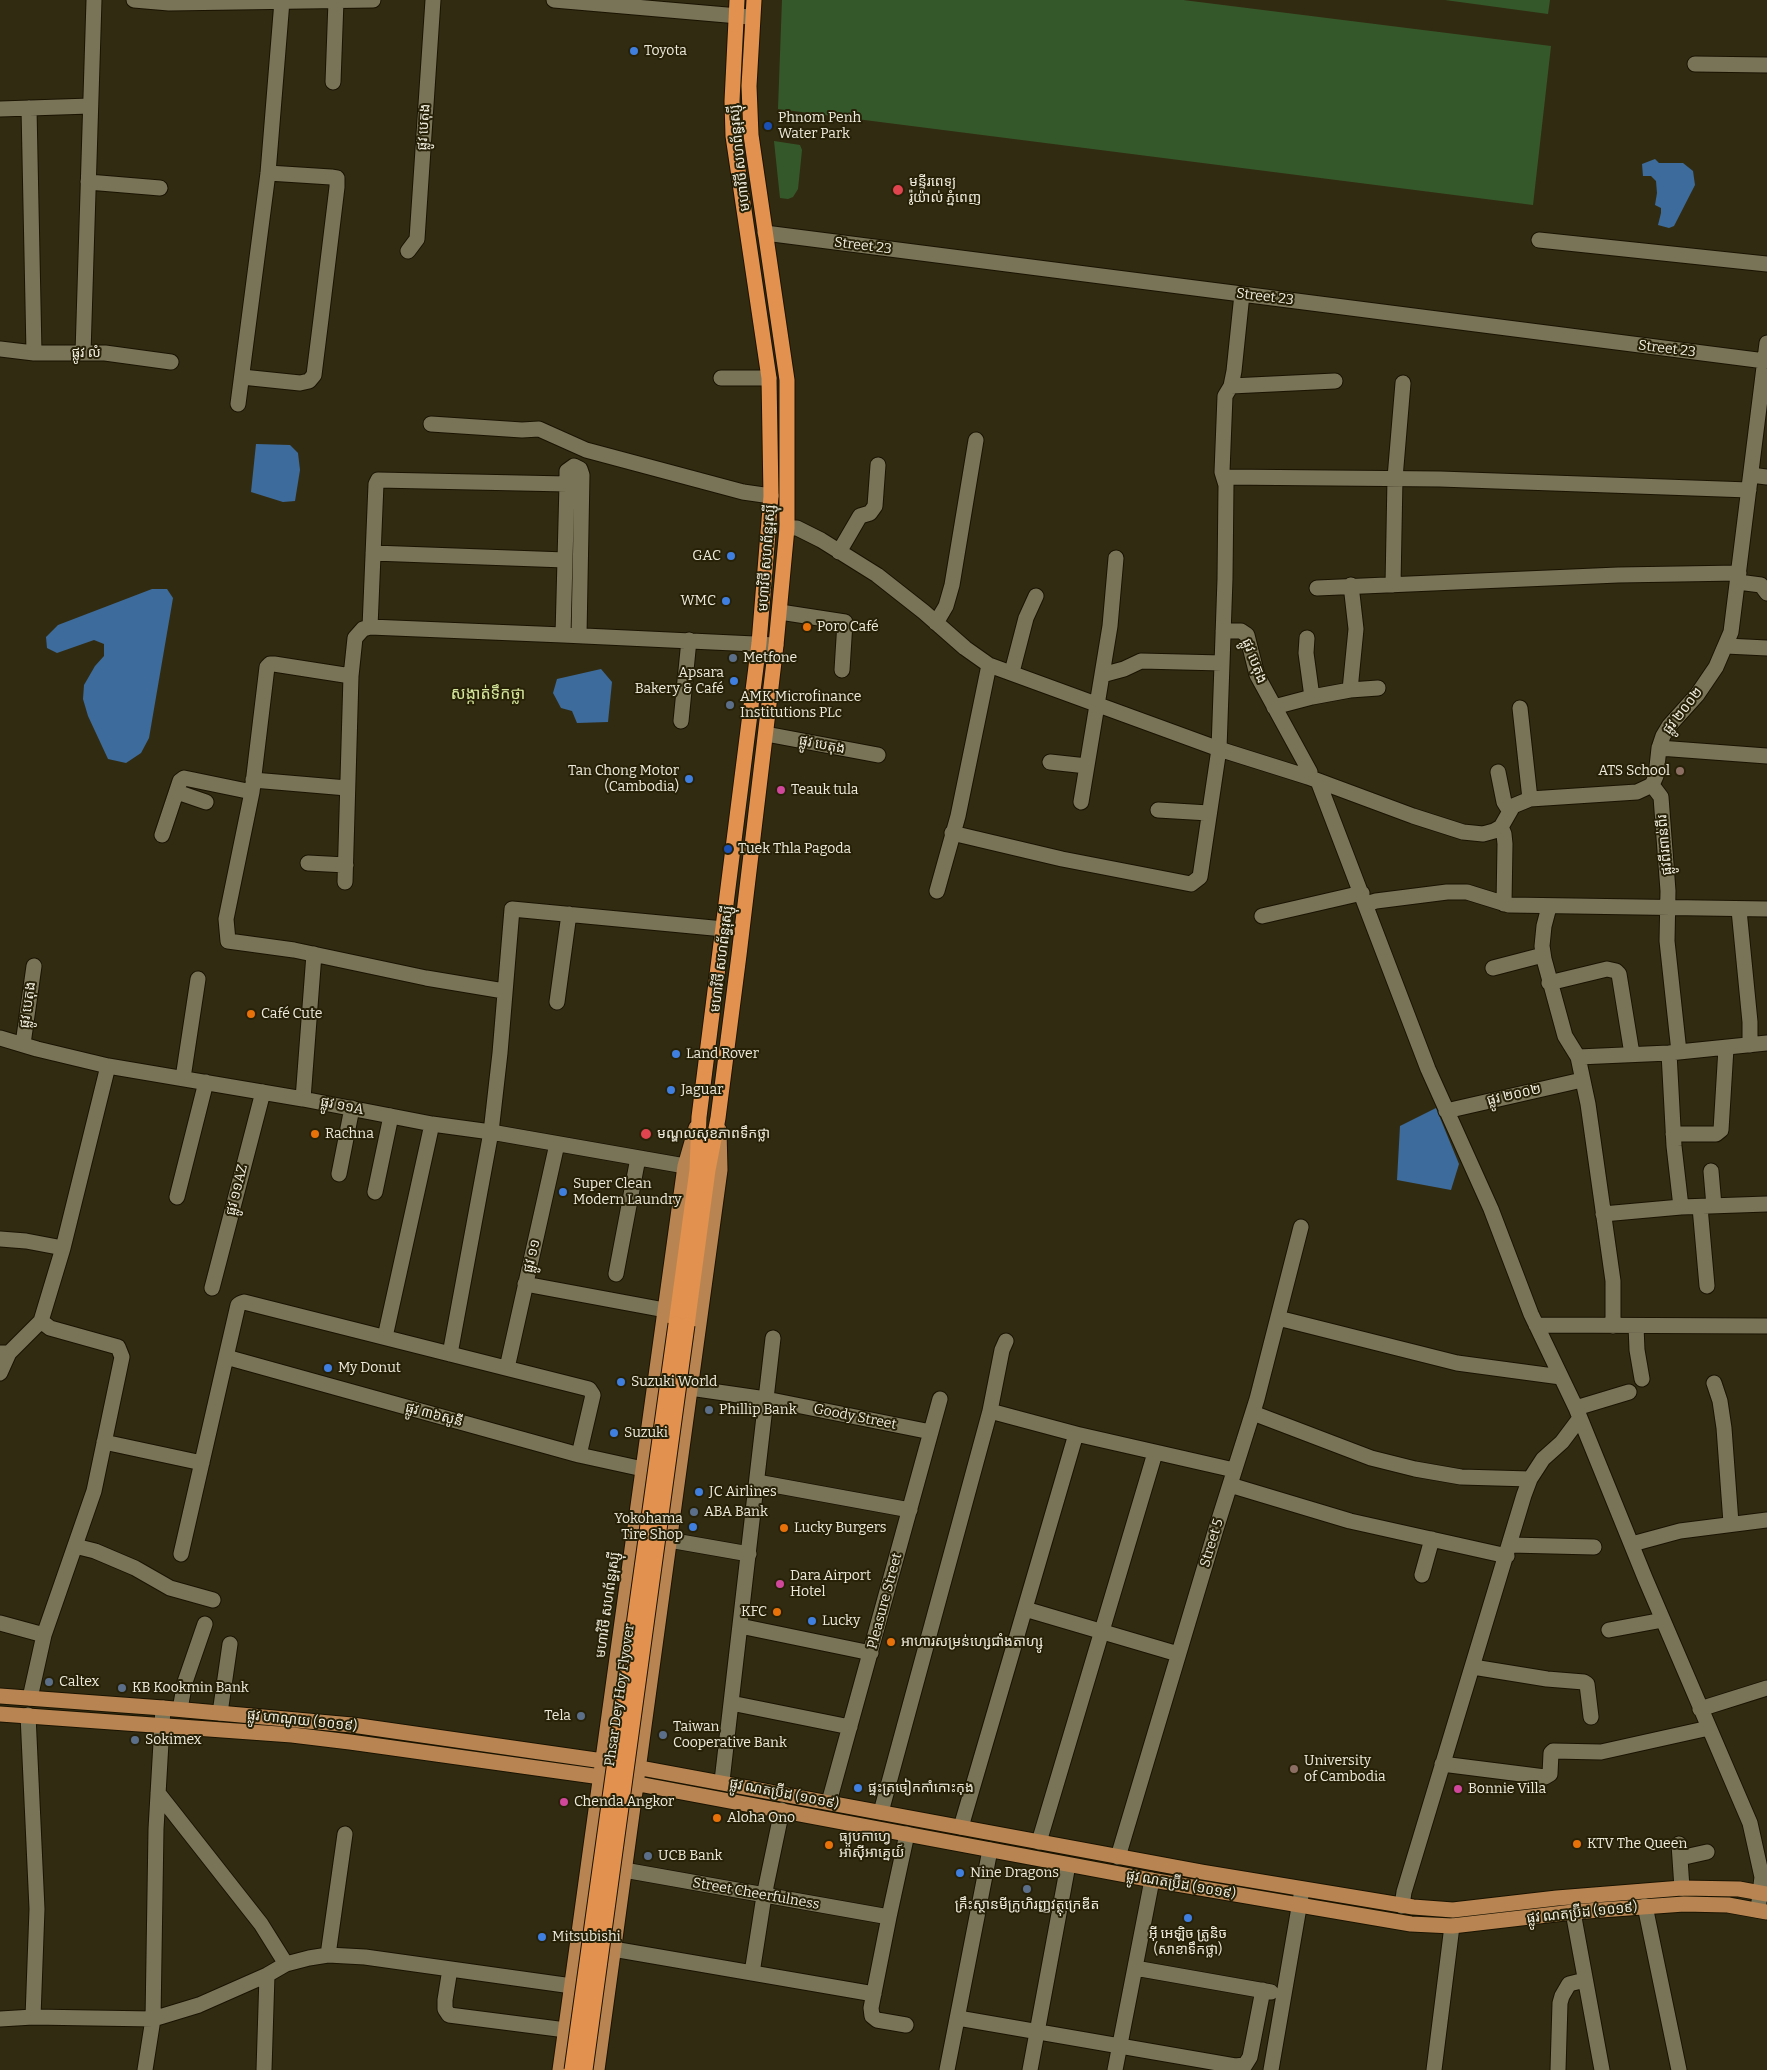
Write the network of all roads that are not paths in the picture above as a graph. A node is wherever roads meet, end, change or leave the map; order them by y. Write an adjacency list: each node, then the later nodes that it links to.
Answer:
1 (94, 0): 17 (street)
2 (134, 0): 8 (street)
3 (373, 0): 11 (street)
4 (433, 0): 25 (street, ផ្លូវ បេតុង)
5 (554, 0): 12 (street)
6 (737, 0): 12 (highway, មហាវិថី សហព័ន្ធរុស្ស៊ី)
7 (754, 0): 13 (highway, មហាវិថី សហព័ន្ធរុស្ស៊ី)
8 (169, 1): 9 (street)
9 (259, 1): 10 (street)
10 (282, 1): 11 (street); 20 (street)
11 (343, 1): 16 (street)
12 (735, 16): 13 (street); 36 (highway, មហាវិថី សហព័ន្ធរុស្ស៊ី)
13 (753, 17): 23 (highway, មហាវិថី សហព័ន្ធរុស្ស៊ី)
14 (1695, 64): 15 (street)
15 (1767, 65)
16 (333, 82)
17 (90, 106): 18 (street); 21 (street)
18 (29, 108): 19 (street); 30 (street)
19 (0, 109)
20 (268, 173): 34 (street); 34 (street)
21 (88, 182): 22 (street); 31 (street)
22 (160, 188)
23 (765, 233): 27 (street, Street 23); 51 (highway, មហាវិថី សហព័ន្ធរុស្ស៊ី)
24 (1539, 240): 26 (street)
25 (408, 251)
26 (1767, 264)
27 (1242, 294): 32 (street, Street 23); 39 (street)
28 (1767, 343): 32 (street, ផ្លូវ ២០០២)
29 (0, 349): 30 (street, ផ្លូវ លំ)
30 (34, 353): 31 (street, ផ្លូវ លំ)
31 (82, 353): 33 (street, ផ្លូវ លំ)
32 (1765, 361): 40 (street, ផ្លូវ ២០០២)
33 (171, 362)
34 (242, 377): 41 (street)
35 (721, 378): 36 (street)
36 (769, 378): 50 (highway, មហាវិថី សហព័ន្ធរុស្ស៊ី)
37 (1335, 381): 39 (street)
38 (1403, 383): 47 (street)
39 (1231, 386): 45 (street)
40 (1764, 390): 48 (street, ផ្លូវ ២០០២)
41 (238, 404)
42 (431, 424): 50 (street)
43 (976, 440): 63 (street)
44 (878, 464): 52 (street)
45 (1224, 477): 47 (street); 65 (street)
46 (1767, 477): 48 (street)
47 (1394, 478): 48 (street); 58 (street)
48 (1750, 483): 56 (street, ផ្លូវ ២០០២)
49 (566, 484): 53 (street); 55 (street); 67 (street)
50 (771, 496): 70 (highway, មហាវិថី សហព័ន្ធរុស្ស៊ី)
51 (787, 528): 52 (street); 62 (highway, មហាវិថី សហព័ន្ធរុស្ស៊ី)
52 (839, 552): 63 (street)
53 (373, 553): 55 (street); 64 (street)
54 (1116, 558): 78 (street)
55 (565, 560): 66 (street)
56 (1739, 578): 58 (street); 60 (street); 72 (street, ផ្លូវ ២០០២)
57 (1351, 585): 58 (street); 59 (street); 81 (street)
58 (1393, 585)
59 (1317, 588)
60 (1767, 593)
61 (1036, 596): 77 (street)
62 (780, 612): 71 (highway, មហាវិថី សហព័ន្ធរុស្ស៊ី); 76 (street)
63 (936, 623): 75 (street)
64 (370, 628): 66 (street); 79 (street)
65 (1223, 631): 74 (street); 84 (street, ផ្លូវ បេតុង)
66 (563, 635): 67 (street)
67 (579, 635): 69 (street)
68 (1307, 638): 82 (street)
69 (689, 640): 70 (street); 86 (street)
70 (759, 643): 71 (street); 121 (highway, មហាវិថី សហព័ន្ធរុស្ស៊ី)
71 (776, 645): 87 (highway, មហាវិថី សហព័ន្ធរុស្ស៊ី)
72 (1726, 646): 73 (street); 88 (street, ផ្លូវ ២០០២)
73 (1767, 648)
74 (1222, 663): 78 (street); 89 (street)
75 (989, 665): 77 (street); 107 (street)
76 (842, 670)
77 (1012, 672): 83 (street)
78 (1102, 675): 83 (street)
79 (351, 676): 97 (street); 98 (street)
80 (1378, 688): 81 (street)
81 (1350, 690): 82 (street)
82 (1312, 697): 84 (street)
83 (1097, 703): 89 (street); 93 (street)
84 (1274, 707): 95 (street)
85 (1520, 708): 100 (street)
86 (681, 721)
87 (766, 734): 90 (street, ផ្លូវ បេតុង); 148 (highway, មហាវិថី សហព័ន្ធរុស្ស៊ី)
88 (1659, 748): 91 (street); 96 (street, ផ្លូវ ២០០២)
89 (1219, 749): 95 (street); 105 (street)
90 (878, 755)
91 (1767, 756)
92 (1050, 762): 93 (street)
93 (1087, 766): 102 (street)
94 (1498, 772): 104 (street)
95 (1313, 779): 106 (street); 113 (street)
96 (1652, 785): 100 (street); 116 (street, ផ្លូវពីរពាន់ពីរ)
97 (252, 786): 98 (street); 99 (street); 122 (street)
98 (347, 788): 110 (street)
99 (177, 792): 101 (street); 108 (street)
100 (1530, 799): 104 (street)
101 (206, 802)
102 (1081, 802)
103 (1158, 810): 105 (street)
104 (1509, 810): 106 (street)
105 (1209, 813): 107 (street)
106 (1501, 827): 114 (street)
107 (952, 833): 112 (street)
108 (162, 836)
109 (308, 863): 110 (street)
110 (346, 865): 111 (street)
111 (345, 882)
112 (937, 891)
113 (1364, 898): 114 (street); 120 (street); 145 (street)
114 (1504, 904): 115 (street)
115 (1549, 907): 116 (street); 123 (street)
116 (1666, 908): 118 (street); 135 (street, ផ្លូវពីរពាន់ពីរ)
117 (1767, 909): 118 (street)
118 (1739, 910): 133 (street)
119 (569, 914): 121 (street); 128 (street); 129 (street)
120 (1262, 916)
121 (724, 930): 147 (highway, មហាវិថី សហព័ន្ធរុស្ស៊ី)
122 (314, 954): 128 (street); 143 (street)
123 (1543, 955): 125 (street); 127 (street)
124 (34, 966): 131 (street, ផ្លូវ បេតុង)
125 (1493, 968)
126 (198, 979): 139 (street)
127 (1549, 983): 136 (street); 137 (street)
128 (504, 991): 150 (street)
129 (557, 1002)
130 (0, 1038): 131 (street, ផ្លូវ ១១A)
131 (23, 1044): 138 (street, ផ្លូវ ១១A)
132 (1767, 1044): 133 (street)
133 (1750, 1046): 134 (street)
134 (1726, 1048): 135 (street); 151 (street)
135 (1674, 1052): 136 (street); 151 (street, ផ្លូវពីរពាន់ពីរ)
136 (1632, 1054): 137 (street)
137 (1578, 1057): 140 (street)
138 (108, 1066): 139 (street, ផ្លូវ ១១A); 165 (street)
139 (183, 1078): 141 (street, ផ្លូវ ១១A)
140 (1582, 1080): 145 (street, ផ្លូវ ២០០២); 162 (street)
141 (206, 1082): 142 (street, ផ្លូវ ១១A); 158 (street)
142 (263, 1092): 143 (street, ផ្លូវ ១១A); 169 (street, ផ្លូវ ១១AZ)
143 (303, 1098): 144 (street, ផ្លូវ ១១A)
144 (352, 1108): 146 (street, ផ្លូវ ១១A); 156 (street)
145 (1446, 1111): 174 (street)
146 (391, 1116): 149 (street, ផ្លូវ ១១A); 157 (street)
147 (699, 1117): 154 (main road, មហាវិថី សហព័ន្ធរុស្ស៊ី); 173 (highway, មហាវិថី សហព័ន្ធរុស្ស៊ី)
148 (718, 1118): 173 (highway, មហាវិថី សហព័ន្ធរុស្ស៊ី); 189 (main road, មហាវិថី សហព័ន្ធរុស្ស៊ី)
149 (432, 1124): 150 (street, ផ្លូវ ១១A); 178 (street)
150 (491, 1132): 152 (street, ផ្លូវ ១១A); 182 (street)
151 (1673, 1134): 161 (street, ផ្លូវពីរពាន់ពីរ)
152 (557, 1144): 153 (street, ផ្លូវ ១១A); 167 (street, ផ្លូវ ១១)
153 (638, 1158): 154 (street, ផ្លូវ ១១A); 166 (street)
154 (685, 1166): 170 (main road, មហាវិថី សហព័ន្ធរុស្ស៊ី)
155 (1711, 1171): 160 (street)
156 (339, 1174)
157 (376, 1192)
158 (177, 1197)
159 (1767, 1204): 160 (street)
160 (1707, 1206): 161 (street); 168 (street)
161 (1681, 1207): 162 (street)
162 (1603, 1214): 175 (street)
163 (1301, 1227): 171 (street, Street 5)
164 (0, 1239): 165 (street)
165 (63, 1248): 172 (street)
166 (616, 1274)
167 (526, 1284): 170 (street); 184 (street, ផ្លូវ ១១)
168 (1707, 1286)
169 (212, 1288)
170 (665, 1310): 202 (main road, មហាវិថី សហព័ន្ធរុស្ស៊ី)
171 (1278, 1318): 186 (street); 194 (street, Street 5)
172 (41, 1321): 181 (street); 198 (street)
173 (682, 1324): 302 (highway, Phsar Dey Hoy Flyover, bridge); 303 (highway, Phsar Dey Hoy Flyover, bridge)
174 (1536, 1325): 175 (street); 186 (street)
175 (1613, 1326): 176 (street)
176 (1636, 1326): 177 (street); 187 (street)
177 (1767, 1326)
178 (385, 1337): 182 (street); 183 (street)
179 (773, 1338): 191 (street)
180 (1006, 1342): 193 (street)
181 (5, 1353): 185 (street)
182 (450, 1354): 184 (street)
183 (226, 1357): 200 (street, ផ្លូវ ៣៦សូនី); 201 (street)
184 (507, 1368): 200 (street)
185 (0, 1373)
186 (1561, 1377): 195 (street)
187 (1642, 1379)
188 (1714, 1383): 209 (street)
189 (690, 1388): 191 (street, Goody Street); 211 (main road, មហាវិថី សហព័ន្ធរុស្ស៊ី)
190 (1629, 1392): 195 (street)
191 (766, 1399): 196 (street, Goody Street); 205 (street)
192 (940, 1399): 196 (street, Pleasure Street)
193 (990, 1411): 197 (street); 257 (street)
194 (1253, 1413): 203 (street, Street 5); 204 (street)
195 (1578, 1413): 204 (street); 212 (street)
196 (930, 1432): 207 (street, Pleasure Street)
197 (1076, 1434): 199 (street); 222 (street)
198 (104, 1442): 201 (street); 213 (street)
199 (1155, 1453): 203 (street); 228 (street)
200 (579, 1455): 202 (street, ផ្លូវ ៣៦សូនី)
201 (202, 1463): 217 (street)
202 (643, 1469): 215 (main road, មហាវិថី សហព័ន្ធរុស្ស៊ី)
203 (1234, 1470): 206 (street, Street 5)
204 (1530, 1480): 216 (street)
205 (757, 1482): 207 (street); 218 (street)
206 (1230, 1485): 210 (street); 232 (street, Street 5)
207 (910, 1510): 231 (street, Pleasure Street)
208 (1767, 1520): 209 (street)
209 (1731, 1524): 212 (street)
210 (1432, 1539): 216 (street); 220 (street)
211 (670, 1540): 218 (street); 219 (main road, មហាវិថី សហព័ន្ធរុស្ស៊ី)
212 (1632, 1544): 223 (street)
213 (75, 1546): 221 (street); 229 (street)
214 (1594, 1547): 216 (street)
215 (632, 1550): 219 (main road); 248 (main road, មហាវិថី សហព័ន្ធរុស្ស៊ី)
216 (1508, 1550): 233 (street)
217 (181, 1554)
218 (748, 1554): 226 (street)
219 (667, 1556): 250 (main road, មហាវិថី សហព័ន្ធរុស្ស៊ី)
220 (1422, 1575)
221 (213, 1600)
222 (1025, 1609): 228 (street); 258 (street)
223 (1663, 1620): 227 (street); 240 (street)
224 (0, 1623): 229 (street)
225 (205, 1624): 239 (street)
226 (740, 1626): 231 (street); 237 (street)
227 (1609, 1630)
228 (1102, 1632): 232 (street); 261 (street)
229 (44, 1635): 236 (street)
230 (230, 1644): 241 (street)
231 (871, 1653): 246 (street, Pleasure Street)
232 (1178, 1654): 264 (street, Street 5)
233 (1473, 1667): 244 (street); 249 (street)
234 (1767, 1688): 240 (street)
235 (0, 1696): 236 (main road, ផ្លូវ ហាណូយ (១០១៩))
236 (30, 1698): 238 (main road, ផ្លូវ ហាណូយ (១០១៩))
237 (731, 1703): 246 (street); 252 (street)
238 (163, 1708): 239 (main road, ផ្លូវ ហាណូយ (១០១៩)); 245 (street)
239 (180, 1709): 241 (main road, ផ្លូវ ហាណូយ (១០១៩))
240 (1700, 1709): 247 (street)
241 (220, 1713): 248 (main road, ផ្លូវ ហាណូយ (១០១៩))
242 (0, 1714): 243 (main road, ផ្លូវ ហាណូយ (១០១៩))
243 (28, 1715): 245 (main road, ផ្លូវ ហាណូយ (១០១៩)); 291 (street)
244 (1590, 1717)
245 (161, 1725): 251 (main road, ផ្លូវ ហាណូយ (១០១៩)); 254 (street)
246 (850, 1727): 255 (street, Pleasure Street)
247 (1709, 1728): 249 (street); 270 (street)
248 (603, 1760): 250 (main road, ផ្លូវ ណតប្រ៊ីដ (១០១៩)); 251 (main road, មហាវិថី សហព័ន្ធរុស្ស៊ី)
249 (1442, 1764): 273 (street)
250 (638, 1766): 252 (main road, ផ្លូវ ណតប្រ៊ីដ (១០១៩)); 253 (main road, មហាវិថី សហព័ន្ធរុស្ស៊ី)
251 (601, 1777): 253 (main road, ផ្លូវ ណតប្រ៊ីដ (១០១៩)); 279 (main road, មហាវិថី សហព័ន្ធរុស្ស៊ី)
252 (722, 1782): 255 (main road, ផ្លូវ ណតប្រ៊ីដ (១០១៩))
253 (636, 1783): 256 (main road, ផ្លូវ ណតប្រ៊ីដ (១០១៩)); 266 (main road, មហាវិថី សហព័ន្ធរុស្ស៊ី)
254 (158, 1793): 282 (street); 293 (street)
255 (829, 1802): 257 (main road, ផ្លូវ ណតប្រ៊ីដ (១០១៩))
256 (782, 1810): 260 (main road, ផ្លូវ ណតប្រ៊ីដ (១០១៩)); 271 (street)
257 (881, 1812): 258 (main road, ផ្លូវ ណតប្រ៊ីដ (១០១៩))
258 (961, 1827): 261 (main road, ផ្លូវ ណតប្រ៊ីដ (១០១៩))
259 (345, 1834): 281 (street)
260 (907, 1834): 262 (main road, ផ្លូវ ណតប្រ៊ីដ (១០១៩)); 277 (street)
261 (1038, 1842): 264 (main road, ផ្លូវ ណតប្រ៊ីដ (១០១៩))
262 (990, 1850): 265 (main road, ផ្លូវ ណតប្រ៊ីដ (១០១៩)); 292 (street)
263 (1707, 1852): 268 (street)
264 (1118, 1857): 269 (main road, ផ្លូវ ណតប្រ៊ីដ (១០១៩))
265 (1068, 1864): 267 (main road, ផ្លូវ ណតប្រ៊ីដ (១០១៩)); 297 (street)
266 (624, 1870): 271 (street, Street Cheerfulness); 280 (main road, មហាវិថី សហព័ន្ធរុស្ស៊ី)
267 (1152, 1880): 272 (main road, ផ្លូវ ណតប្រ៊ីដ (១០១៩)); 283 (street)
268 (1682, 1888): 270 (main road, ផ្លូវ ណតប្រ៊ីដ (១០១៩)); 273 (main road, ផ្លូវ ណតប្រ៊ីដ (១០១៩))
269 (1302, 1890): 272 (street); 273 (main road, ផ្លូវ ណតប្រ៊ីដ (១០១៩))
270 (1764, 1894): 275 (street)
271 (764, 1896): 277 (street, Street Cheerfulness); 285 (street)
272 (1299, 1906): 278 (main road, ផ្លូវ ណតប្រ៊ីដ (១០១៩)); 289 (street)
273 (1402, 1906)
274 (1645, 1906): 275 (main road, ផ្លូវ ណតប្រ៊ីដ (១០១៩)); 276 (main road, ផ្លូវ ណតប្រ៊ីដ (១០១៩)); 312 (street)
275 (1763, 1911)
276 (1573, 1912): 278 (main road, ផ្លូវ ណតប្រ៊ីដ (១០១៩)); 287 (street)
277 (889, 1917): 290 (street)
278 (1452, 1926): 309 (street)
279 (578, 1945): 280 (main road); 288 (main road, មហាវិថី សហព័ន្ធរុស្ស៊ី)
280 (613, 1949): 285 (street); 304 (main road, មហាវិថី សហព័ន្ធរុស្ស៊ី)
281 (328, 1955): 282 (street); 284 (street)
282 (286, 1964): 286 (street)
283 (1135, 1968): 289 (street); 298 (street)
284 (450, 1969): 288 (street); 296 (street)
285 (752, 1974): 290 (street)
286 (267, 1975): 293 (street); 300 (street)
287 (1584, 1980): 310 (street); 311 (street)
288 (572, 1986): 296 (main road, មហាវិថី សហព័ន្ធរុស្ស៊ី)
289 (1277, 1992): 298 (street); 308 (street)
290 (874, 1994): 295 (street)
291 (33, 2017): 293 (street); 294 (street)
292 (958, 2018): 297 (street); 305 (street)
293 (153, 2019): 299 (street)
294 (0, 2020)
295 (906, 2026)
296 (566, 2030): 301 (main road, មហាវិថី សហព័ន្ធរុស្ស៊ី)
297 (1037, 2032): 298 (street); 306 (street)
298 (1120, 2046): 307 (street)
299 (145, 2070)
300 (264, 2070)
301 (560, 2070)
302 (572, 2070)
303 (585, 2070)
304 (596, 2070)
305 (947, 2070)
306 (1030, 2070)
307 (1115, 2070)
308 (1271, 2070)
309 (1434, 2070)
310 (1558, 2070)
311 (1602, 2070)
312 (1679, 2070)

